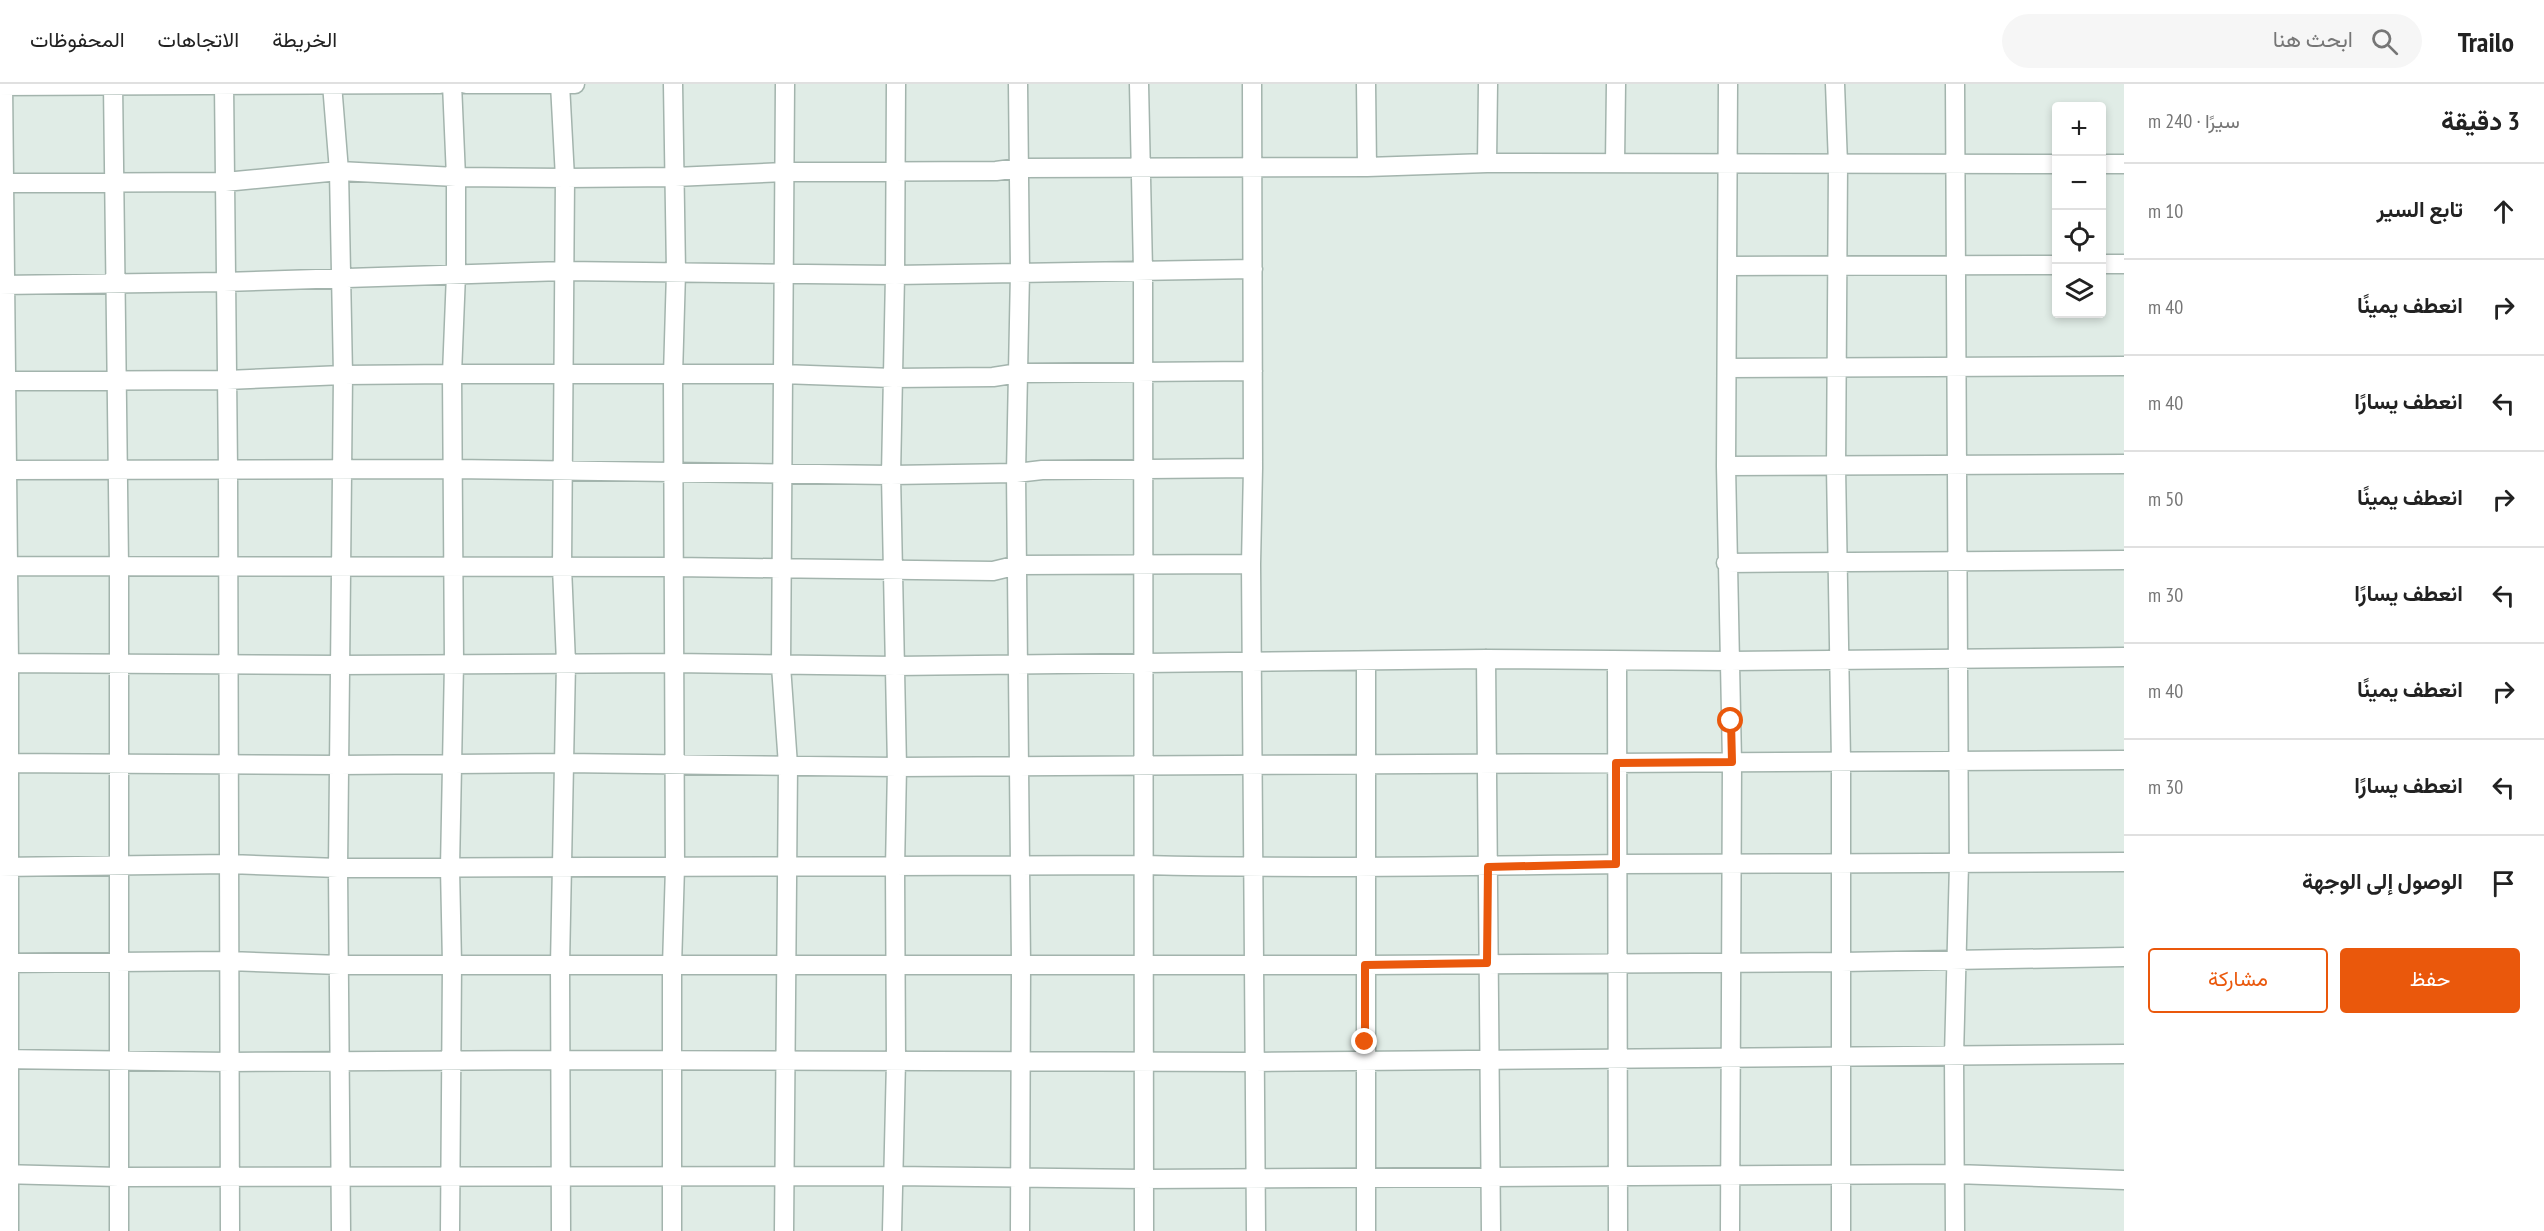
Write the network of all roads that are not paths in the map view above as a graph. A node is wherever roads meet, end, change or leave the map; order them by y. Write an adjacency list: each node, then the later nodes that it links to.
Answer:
1 (440, 84): 21 (street)
2 (452, 84): 37 (street)
3 (466, 84): 4 (street)
4 (560, 84): 5 (street); 39 (street)
5 (575, 84)
6 (674, 84): 38 (street)
7 (785, 84): 36 (street)
8 (896, 84): 34 (street)
9 (1018, 84): 33 (street)
10 (1139, 84): 30 (street)
11 (1252, 84): 31 (street)
12 (1366, 84): 32 (street)
13 (1488, 84): 23 (street)
14 (1616, 84): 22 (street)
15 (1728, 84): 24 (street)
16 (1835, 84): 25 (street)
17 (1955, 84): 29 (street)
18 (2, 85): 19 (street); 42 (street)
19 (113, 85): 20 (street); 40 (street)
20 (224, 85): 21 (street); 41 (street)
21 (332, 85): 35 (street)
22 (1615, 163): 23 (street); 24 (street)
23 (1486, 164): 32 (street)
24 (1728, 164): 25 (street); 46 (street)
25 (1838, 164): 29 (street); 47 (street)
26 (2052, 164): 29 (street)
27 (2106, 164): 28 (street)
28 (2124, 164)
29 (1956, 165): 48 (street)
30 (1142, 167): 31 (street); 33 (street); 50 (street)
31 (1252, 167): 32 (street); 49 (street)
32 (1367, 167)
33 (1019, 168): 34 (street); 53 (street)
34 (896, 170): 36 (street); 56 (street)
35 (339, 171): 37 (street); 41 (street); 57 (street)
36 (785, 172): 38 (street); 54 (street)
37 (456, 177): 39 (street); 55 (street)
38 (675, 177): 39 (street); 52 (street)
39 (565, 178): 51 (street)
40 (114, 182): 41 (street); 42 (street); 59 (street)
41 (225, 182): 58 (street)
42 (2, 183): 60 (street)
43 (2106, 264): 44 (street)
44 (2124, 264)
45 (2052, 265): 48 (street)
46 (1727, 266): 47 (street); 63 (street)
47 (1837, 266): 48 (street); 64 (street)
48 (1956, 266): 62 (street)
49 (1253, 269): 50 (street); 66 (street)
50 (1143, 270): 53 (street); 65 (street)
51 (564, 272): 52 (street); 55 (street); 71 (street)
52 (676, 272): 54 (street); 72 (street)
53 (1020, 272): 56 (street); 67 (street)
54 (784, 273): 56 (street); 69 (street)
55 (456, 274): 57 (street); 68 (street)
56 (895, 275): 73 (street)
57 (342, 278): 58 (street); 70 (street)
58 (224, 282): 59 (street); 75 (street)
59 (114, 284): 60 (street); 74 (street)
60 (2, 285): 76 (street)
61 (2124, 366): 62 (street)
62 (1957, 367): 64 (street); 78 (street)
63 (1727, 368): 64 (street); 79 (street)
64 (1837, 369): 80 (street)
65 (1143, 371): 66 (street); 67 (street); 81 (street)
66 (1253, 371): 82 (street)
67 (1019, 373): 73 (street); 90 (street)
68 (452, 374): 70 (street); 71 (street); 84 (street)
69 (782, 374): 72 (street); 73 (street); 91 (street)
70 (343, 375): 75 (street); 87 (street)
71 (562, 375): 72 (street); 88 (street)
72 (673, 375): 89 (street)
73 (893, 378): 92 (street)
74 (116, 379): 75 (street); 76 (street); 86 (street)
75 (227, 380): 85 (street)
76 (2, 381): 83 (street)
77 (2124, 464): 78 (street)
78 (1957, 465): 80 (street); 94 (street)
79 (1726, 466): 80 (street); 96 (street)
80 (1836, 467): 95 (street)
81 (1141, 468): 82 (street); 90 (street); 99 (street)
82 (1253, 468): 97 (street)
83 (3, 469): 86 (street); 100 (street)
84 (452, 469): 87 (street); 88 (street); 102 (street)
85 (228, 470): 86 (street); 87 (street); 106 (street)
86 (117, 471): 101 (street)
87 (342, 471): 103 (street)
88 (562, 471): 89 (street); 104 (street)
89 (673, 472): 91 (street); 105 (street)
90 (1016, 473): 92 (street); 98 (street)
91 (782, 475): 92 (street); 107 (street)
92 (891, 475): 108 (street)
93 (2124, 560): 94 (street)
94 (1957, 561): 95 (street); 110 (street)
95 (1837, 562): 96 (street); 112 (street)
96 (1726, 563): 114 (street)
97 (1251, 564): 99 (street); 116 (street)
98 (1018, 565): 99 (street); 108 (street); 125 (street)
99 (1142, 565): 123 (street)
100 (4, 566): 101 (street); 115 (street)
101 (119, 566): 106 (street); 118 (street)
102 (453, 566): 103 (street); 104 (street); 120 (street)
103 (340, 567): 106 (street); 124 (street)
104 (562, 567): 105 (street); 121 (street)
105 (674, 567): 107 (street); 122 (street)
106 (227, 568): 119 (street)
107 (781, 568): 108 (street); 126 (street)
108 (893, 570): 127 (street)
109 (2124, 657): 110 (street)
110 (1959, 658): 112 (street); 130 (street)
111 (1486, 659): 113 (street); 117 (street); 134 (street)
112 (1839, 660): 114 (street); 129 (street)
113 (1617, 661): 114 (street); 135 (street)
114 (1730, 661): 131 (street)
115 (4, 662): 118 (street); 132 (street)
116 (1251, 662): 117 (street); 123 (street); 144 (street)
117 (1366, 662): 145 (street)
118 (119, 663): 119 (street); 138 (street)
119 (228, 663): 124 (street); 139 (street)
120 (454, 663): 121 (street); 124 (street); 141 (street)
121 (566, 663): 122 (street); 133 (street)
122 (673, 663): 126 (street); 136 (street)
123 (1142, 664): 125 (street); 137 (street)
124 (340, 665): 140 (street)
125 (1018, 665): 127 (street); 143 (street)
126 (781, 666): 127 (street); 142 (street)
127 (895, 666): 146 (street)
128 (2124, 760): 130 (street)
129 (1841, 761): 130 (street); 131 (street); 153 (street)
130 (1959, 761): 150 (street)
131 (1732, 762): 135 (street); 152 (street)
132 (4, 763): 138 (street); 157 (street)
133 (564, 763): 136 (street); 141 (street); 158 (street)
134 (1488, 763): 135 (street); 145 (street); 160 (street)
135 (1616, 763): 149 (street)
136 (674, 764): 142 (street); 159 (street)
137 (1143, 764): 143 (street); 144 (street); 151 (street)
138 (118, 765): 139 (street); 154 (street)
139 (229, 765): 140 (street); 148 (street)
140 (339, 765): 141 (street); 161 (street)
141 (451, 765): 162 (street)
142 (788, 765): 146 (street); 163 (street)
143 (1019, 765): 146 (street); 155 (street)
144 (1253, 765): 145 (street); 165 (street)
145 (1366, 765): 156 (street)
146 (897, 767): 164 (street)
147 (2124, 862): 150 (street)
148 (229, 864): 154 (street); 161 (street); 168 (street)
149 (1616, 864): 152 (street); 160 (street); 173 (street)
150 (1959, 864): 153 (street); 167 (street)
151 (1144, 865): 155 (street); 165 (street); 181 (street)
152 (1731, 865): 153 (street); 174 (street)
153 (1842, 865): 169 (street)
154 (120, 866): 157 (street); 171 (street)
155 (1020, 866): 164 (street); 177 (street)
156 (1365, 866): 160 (street); 165 (street); 182 (street)
157 (5, 867): 170 (street)
158 (563, 867): 159 (street); 162 (street); 179 (street)
159 (675, 867): 163 (street); 183 (street)
160 (1488, 867): 172 (street)
161 (338, 868): 162 (street); 178 (street)
162 (450, 868): 175 (street)
163 (786, 868): 164 (street); 180 (street)
164 (895, 868): 176 (street)
165 (1252, 868): 184 (street)
166 (2124, 957): 167 (street)
167 (1957, 960): 169 (street); 186 (street)
168 (228, 962): 171 (street); 178 (street); 199 (street)
169 (1842, 962): 174 (street); 187 (street)
170 (4, 963): 171 (street); 188 (street)
171 (120, 963): 191 (street)
172 (1487, 963): 173 (street); 182 (street); 203 (street)
173 (1616, 963): 174 (street); 189 (street)
174 (1731, 963): 190 (street)
175 (452, 964): 178 (street); 179 (street); 193 (street)
176 (895, 964): 177 (street); 180 (street); 196 (street)
177 (1021, 964): 181 (street); 201 (street)
178 (340, 965): 192 (street)
179 (560, 965): 183 (street); 194 (street)
180 (786, 965): 183 (street); 200 (street)
181 (1145, 965): 184 (street); 197 (street)
182 (1365, 965): 184 (street); 198 (street)
183 (672, 966): 195 (street)
184 (1255, 966): 202 (street)
185 (2124, 1054): 186 (street)
186 (1954, 1056): 187 (street); 205 (street)
187 (1840, 1058): 190 (street); 204 (street)
188 (4, 1059): 191 (street); 206 (street)
189 (1616, 1059): 190 (street); 203 (street); 208 (street)
190 (1731, 1059): 209 (street)
191 (120, 1060): 199 (street); 218 (street)
192 (340, 1060): 193 (street); 199 (street); 214 (street)
193 (450, 1060): 194 (street); 215 (street)
194 (561, 1060): 195 (street); 219 (street)
195 (673, 1061): 200 (street); 216 (street)
196 (896, 1061): 200 (street); 201 (street); 212 (street)
197 (1145, 1061): 201 (street); 202 (street); 220 (street)
198 (1365, 1061): 202 (street); 203 (street); 213 (street)
199 (230, 1062): 210 (street)
200 (786, 1062): 211 (street)
201 (1022, 1062): 217 (street)
202 (1256, 1062): 221 (street)
203 (1488, 1062): 207 (street)
204 (1840, 1174): 205 (street); 209 (street); 239 (street)
205 (1955, 1174): 222 (street); 240 (street)
206 (5, 1175): 218 (street); 223 (street)
207 (1492, 1175): 208 (street); 213 (street); 236 (street)
208 (1619, 1175): 209 (street); 237 (street)
209 (1730, 1175): 238 (street)
210 (230, 1176): 214 (street); 218 (street); 225 (street)
211 (785, 1176): 212 (street); 216 (street); 230 (street)
212 (894, 1176): 217 (street); 231 (street)
213 (1365, 1176): 221 (street); 235 (street)
214 (342, 1177): 215 (street); 226 (street)
215 (451, 1177): 219 (street); 227 (street)
216 (674, 1177): 219 (street); 229 (street)
217 (1020, 1177): 220 (street); 232 (street)
218 (119, 1178): 224 (street)
219 (562, 1178): 228 (street)
220 (1143, 1179): 221 (street); 233 (street)
221 (1256, 1179): 234 (street)
222 (2124, 1180)
223 (9, 1231)
224 (119, 1231)
225 (230, 1231)
226 (341, 1231)
227 (450, 1231)
228 (561, 1231)
229 (672, 1231)
230 (784, 1231)
231 (892, 1231)
232 (1020, 1231)
233 (1144, 1231)
234 (1256, 1231)
235 (1366, 1231)
236 (1491, 1231)
237 (1618, 1231)
238 (1730, 1231)
239 (1841, 1231)
240 (1955, 1231)

